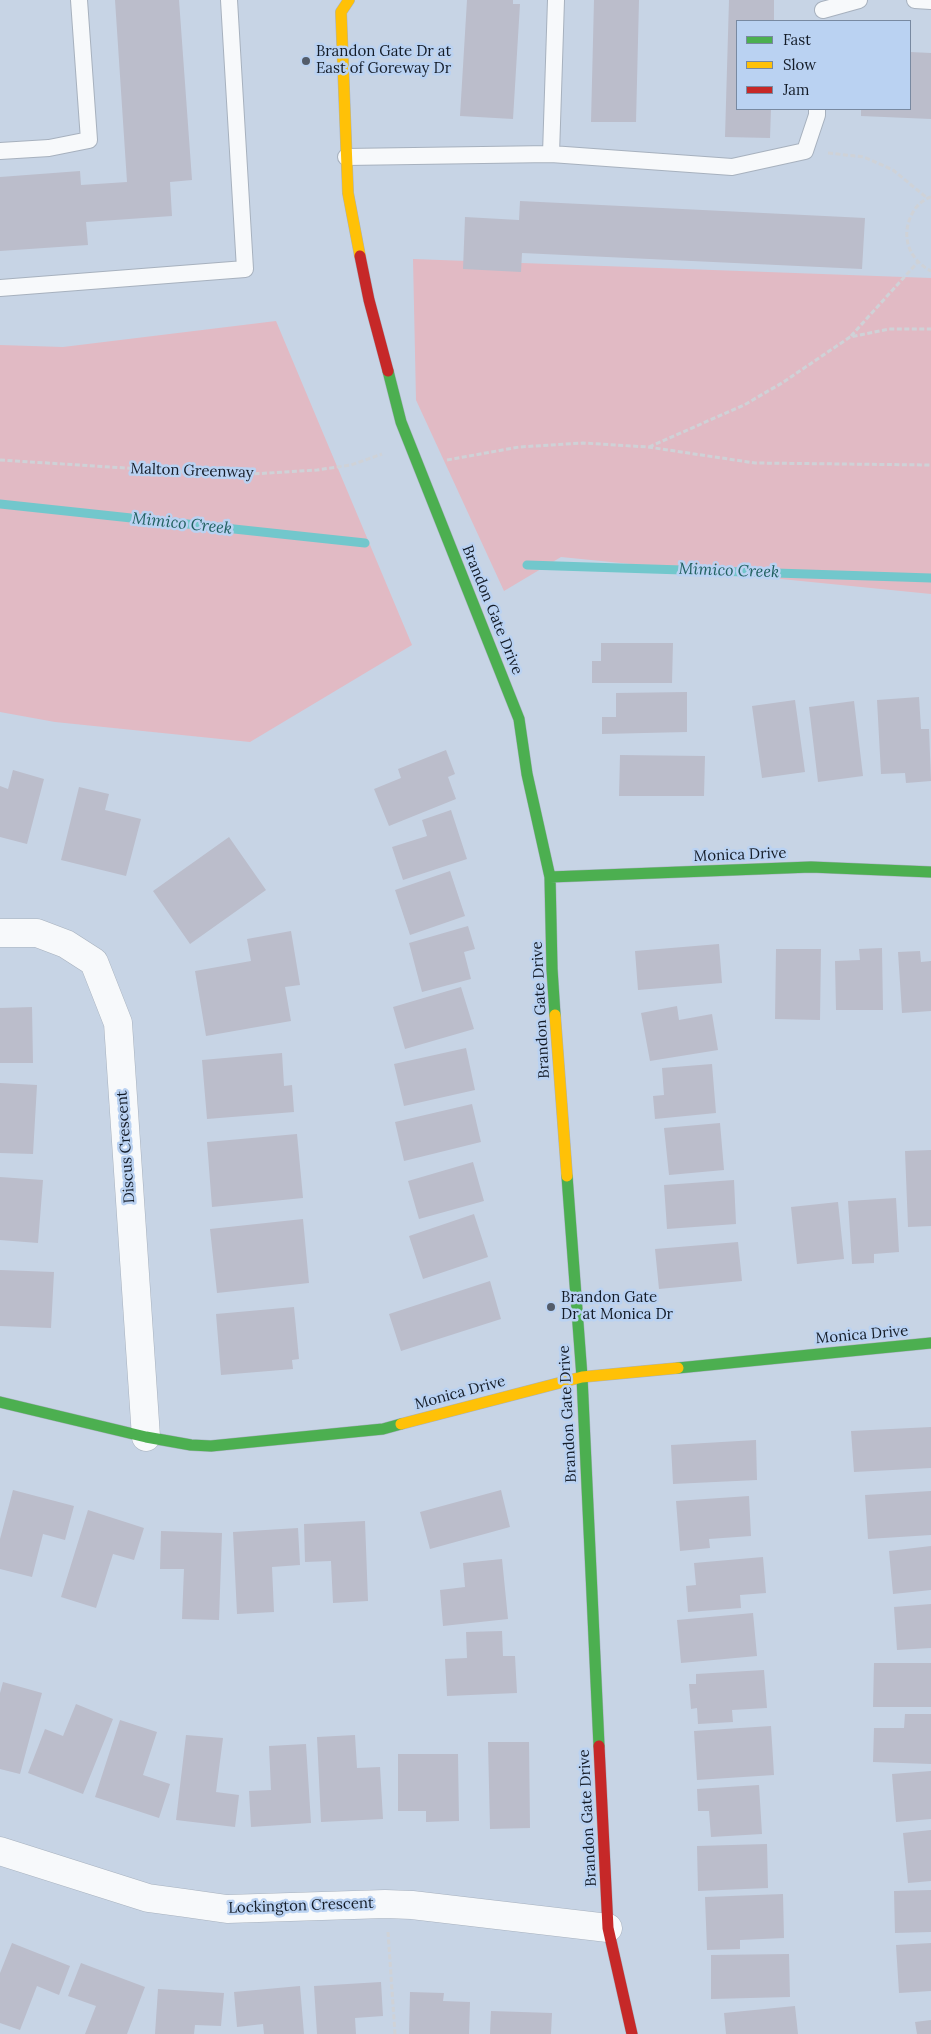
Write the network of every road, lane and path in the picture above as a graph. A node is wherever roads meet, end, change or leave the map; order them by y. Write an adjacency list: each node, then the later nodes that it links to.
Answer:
1 (79, 0): 10 (lane)
2 (229, 0): 17 (lane)
3 (349, 0): 13 (street, Brandon Gate Drive)
4 (556, 0): 12 (lane)
5 (859, 0): 8 (lane)
6 (916, 0): 7 (lane)
7 (931, 1)
8 (822, 10)
9 (817, 110): 11 (lane)
10 (0, 150)
11 (805, 151): 12 (lane); 14 (path)
12 (551, 154): 13 (lane)
13 (346, 157): 26 (street, Brandon Gate Drive)
14 (929, 198): 15 (path)
15 (918, 263): 16 (path); 19 (path)
16 (931, 271)
17 (0, 288)
18 (931, 329): 19 (path)
19 (850, 337): 20 (path)
20 (648, 447): 23 (path); 24 (path)
21 (383, 454): 22 (path, Malton Greenway)
22 (0, 460)
23 (447, 460)
24 (931, 465)
25 (931, 872): 26 (street, Monica Drive)
26 (550, 877): 29 (street, Brandon Gate Drive)
27 (0, 933): 31 (street, Discus Crescent)
28 (931, 1343): 29 (street, Monica Drive)
29 (582, 1377): 31 (street, Monica Drive); 34 (street, Brandon Gate Drive)
30 (0, 1402): 31 (street, Monica Drive)
31 (146, 1436)
32 (0, 1852): 33 (street, Lockington Crescent)
33 (385, 1904): 34 (street, Lockington Crescent); 35 (path)
34 (608, 1928): 36 (street, Brandon Gate Drive)
35 (395, 2034)
36 (632, 2034)

